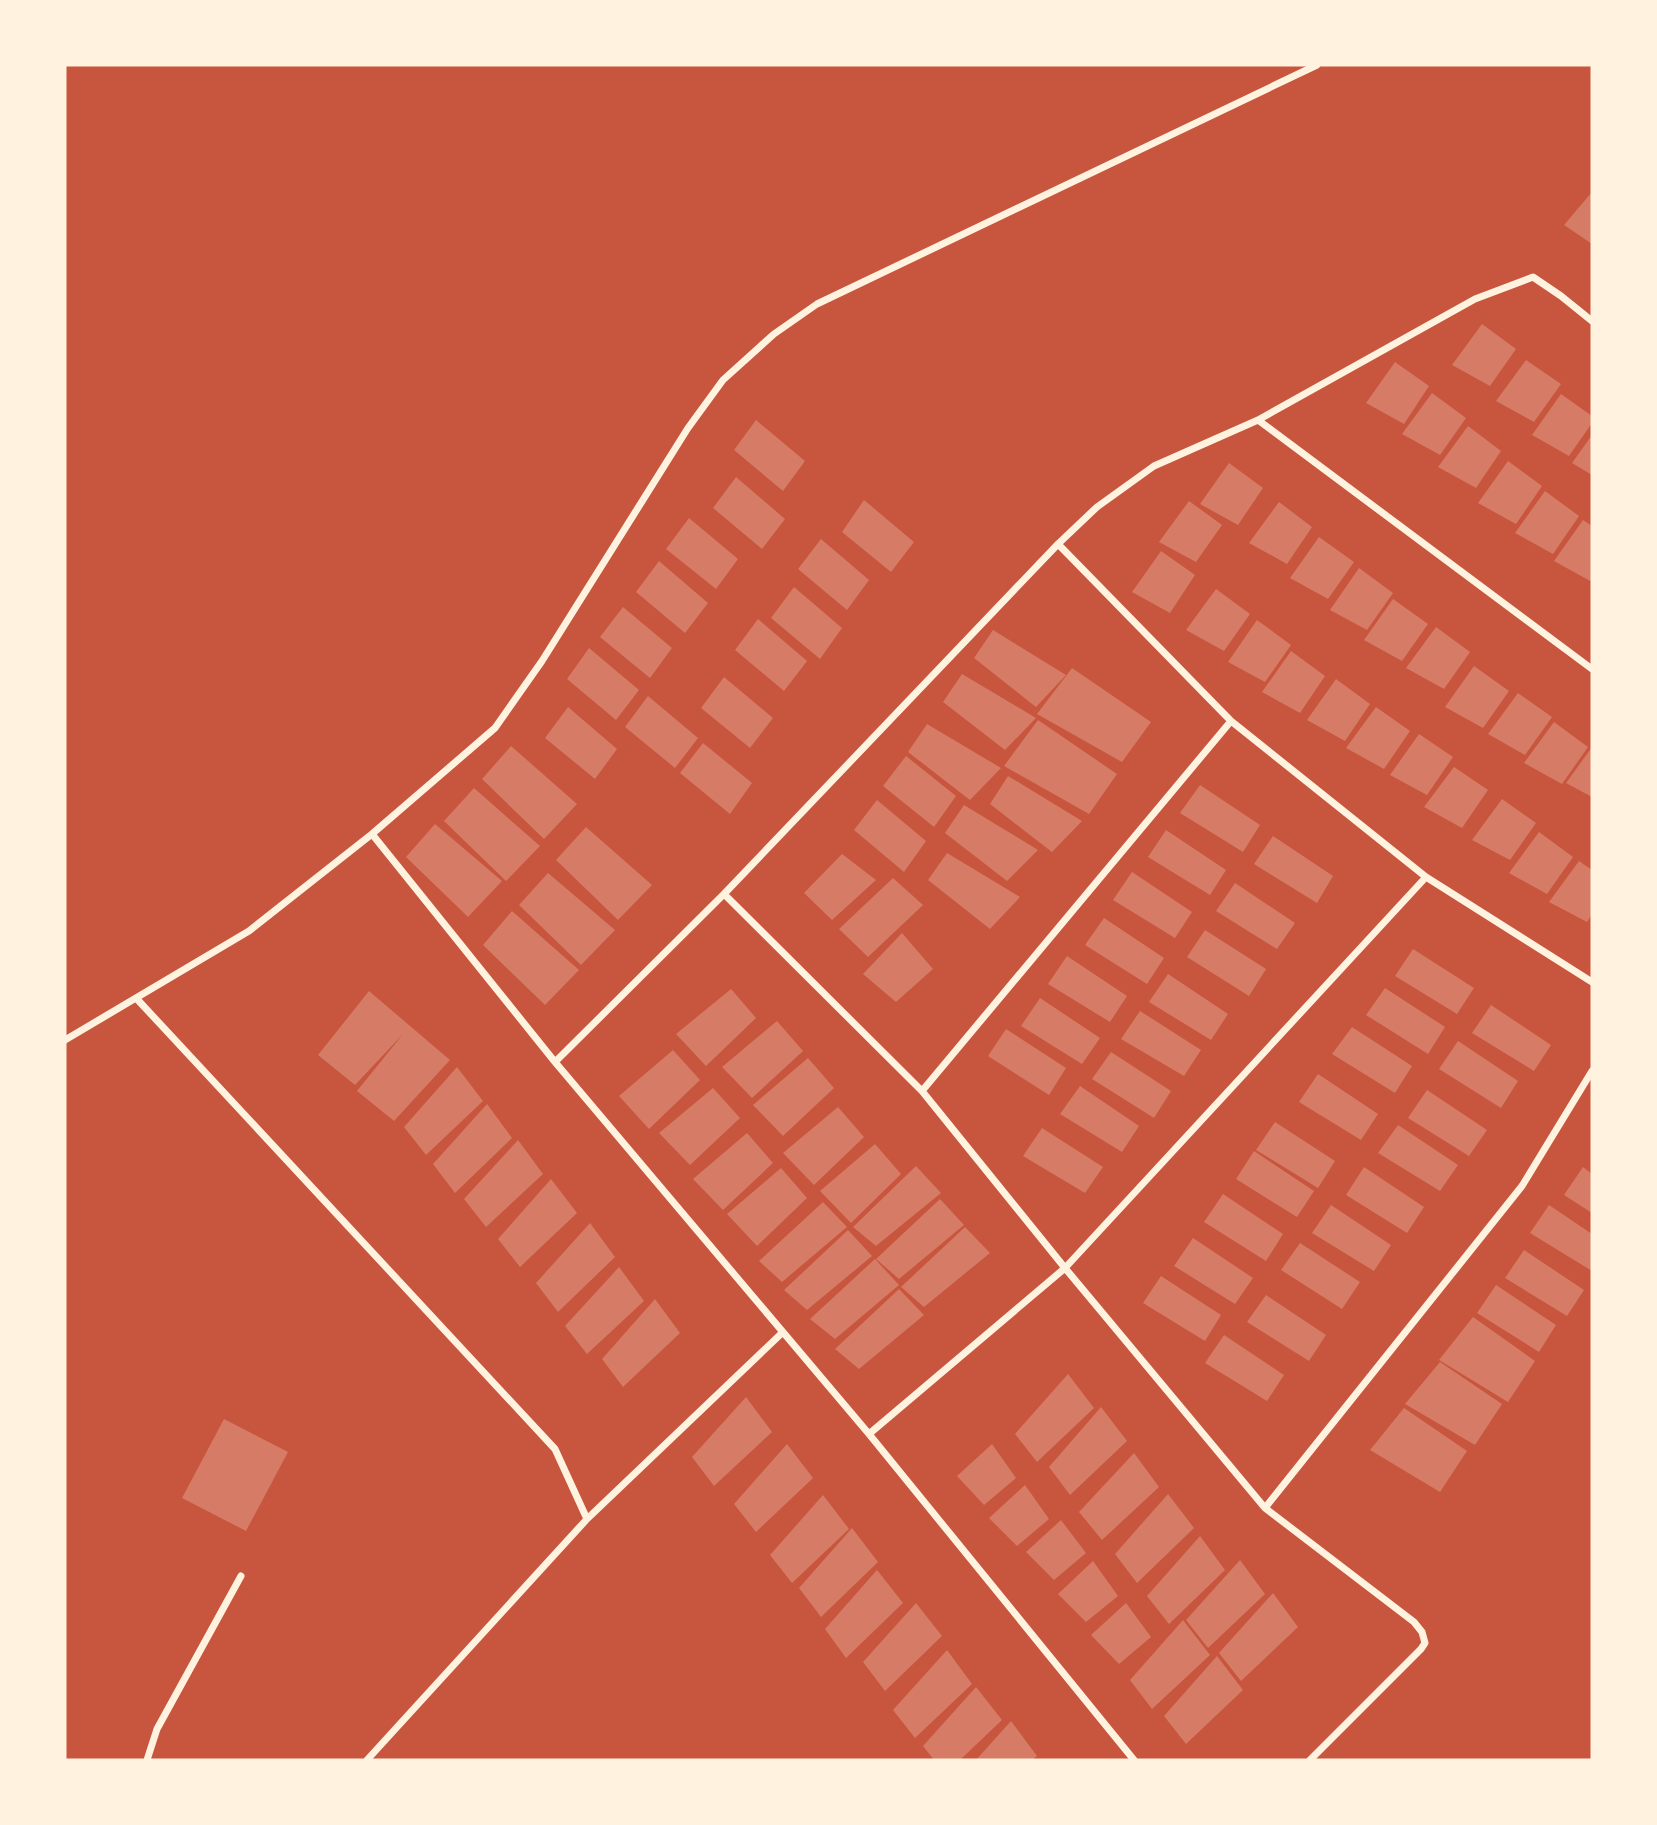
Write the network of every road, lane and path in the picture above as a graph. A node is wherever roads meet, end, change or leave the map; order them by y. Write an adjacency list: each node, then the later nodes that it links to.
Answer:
1 (1317, 65): 7 (street)
2 (1592, 321): 3 (street)
3 (1258, 420): 4 (street); 5 (street)
4 (1058, 544): 6 (street); 9 (street)
5 (1592, 669)
6 (1231, 721): 8 (street); 15 (street)
7 (372, 834): 11 (street); 13 (street)
8 (1426, 877): 10 (street); 16 (street)
9 (724, 894): 13 (street); 15 (street)
10 (1592, 982)
11 (136, 998): 12 (street); 20 (street)
12 (65, 1040)
13 (555, 1062): 17 (street)
14 (1592, 1071): 19 (street)
15 (922, 1091): 16 (street)
16 (1065, 1268): 18 (street); 19 (street)
17 (783, 1332): 18 (street); 20 (street)
18 (869, 1434): 24 (street)
19 (1265, 1508): 25 (street)
20 (587, 1519): 23 (street)
21 (241, 1576): 22 (street)
22 (147, 1760)
23 (367, 1760)
24 (1134, 1760)
25 (1310, 1760)

